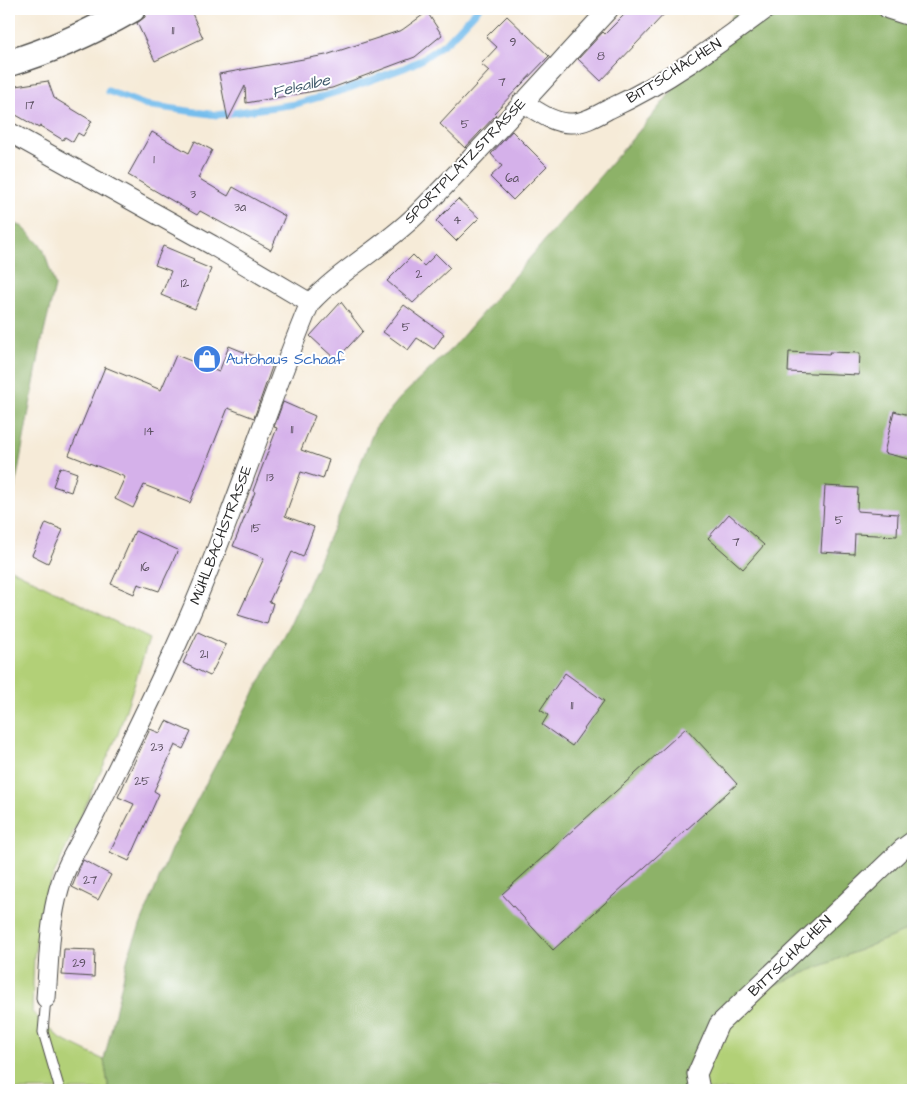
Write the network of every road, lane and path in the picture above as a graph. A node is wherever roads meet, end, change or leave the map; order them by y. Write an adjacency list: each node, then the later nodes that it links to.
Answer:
1 (132, 9): 6 (main road)
2 (609, 9): 7 (street, SPORTPLATZSTRASSE)
3 (766, 9): 7 (street, BITTSCHACHEN)
4 (888, 9): 5 (street)
5 (913, 17)
6 (9, 63)
7 (522, 102): 9 (street, SPORTPLATZSTRASSE)
8 (9, 132): 9 (street)
9 (310, 303): 11 (street, MÜHLBACHSTRASSE)
10 (913, 841): 13 (street, BITTSCHACHEN)
11 (46, 998): 12 (lane, MÜHLBACHSTRASSE)
12 (60, 1090)
13 (700, 1090)

